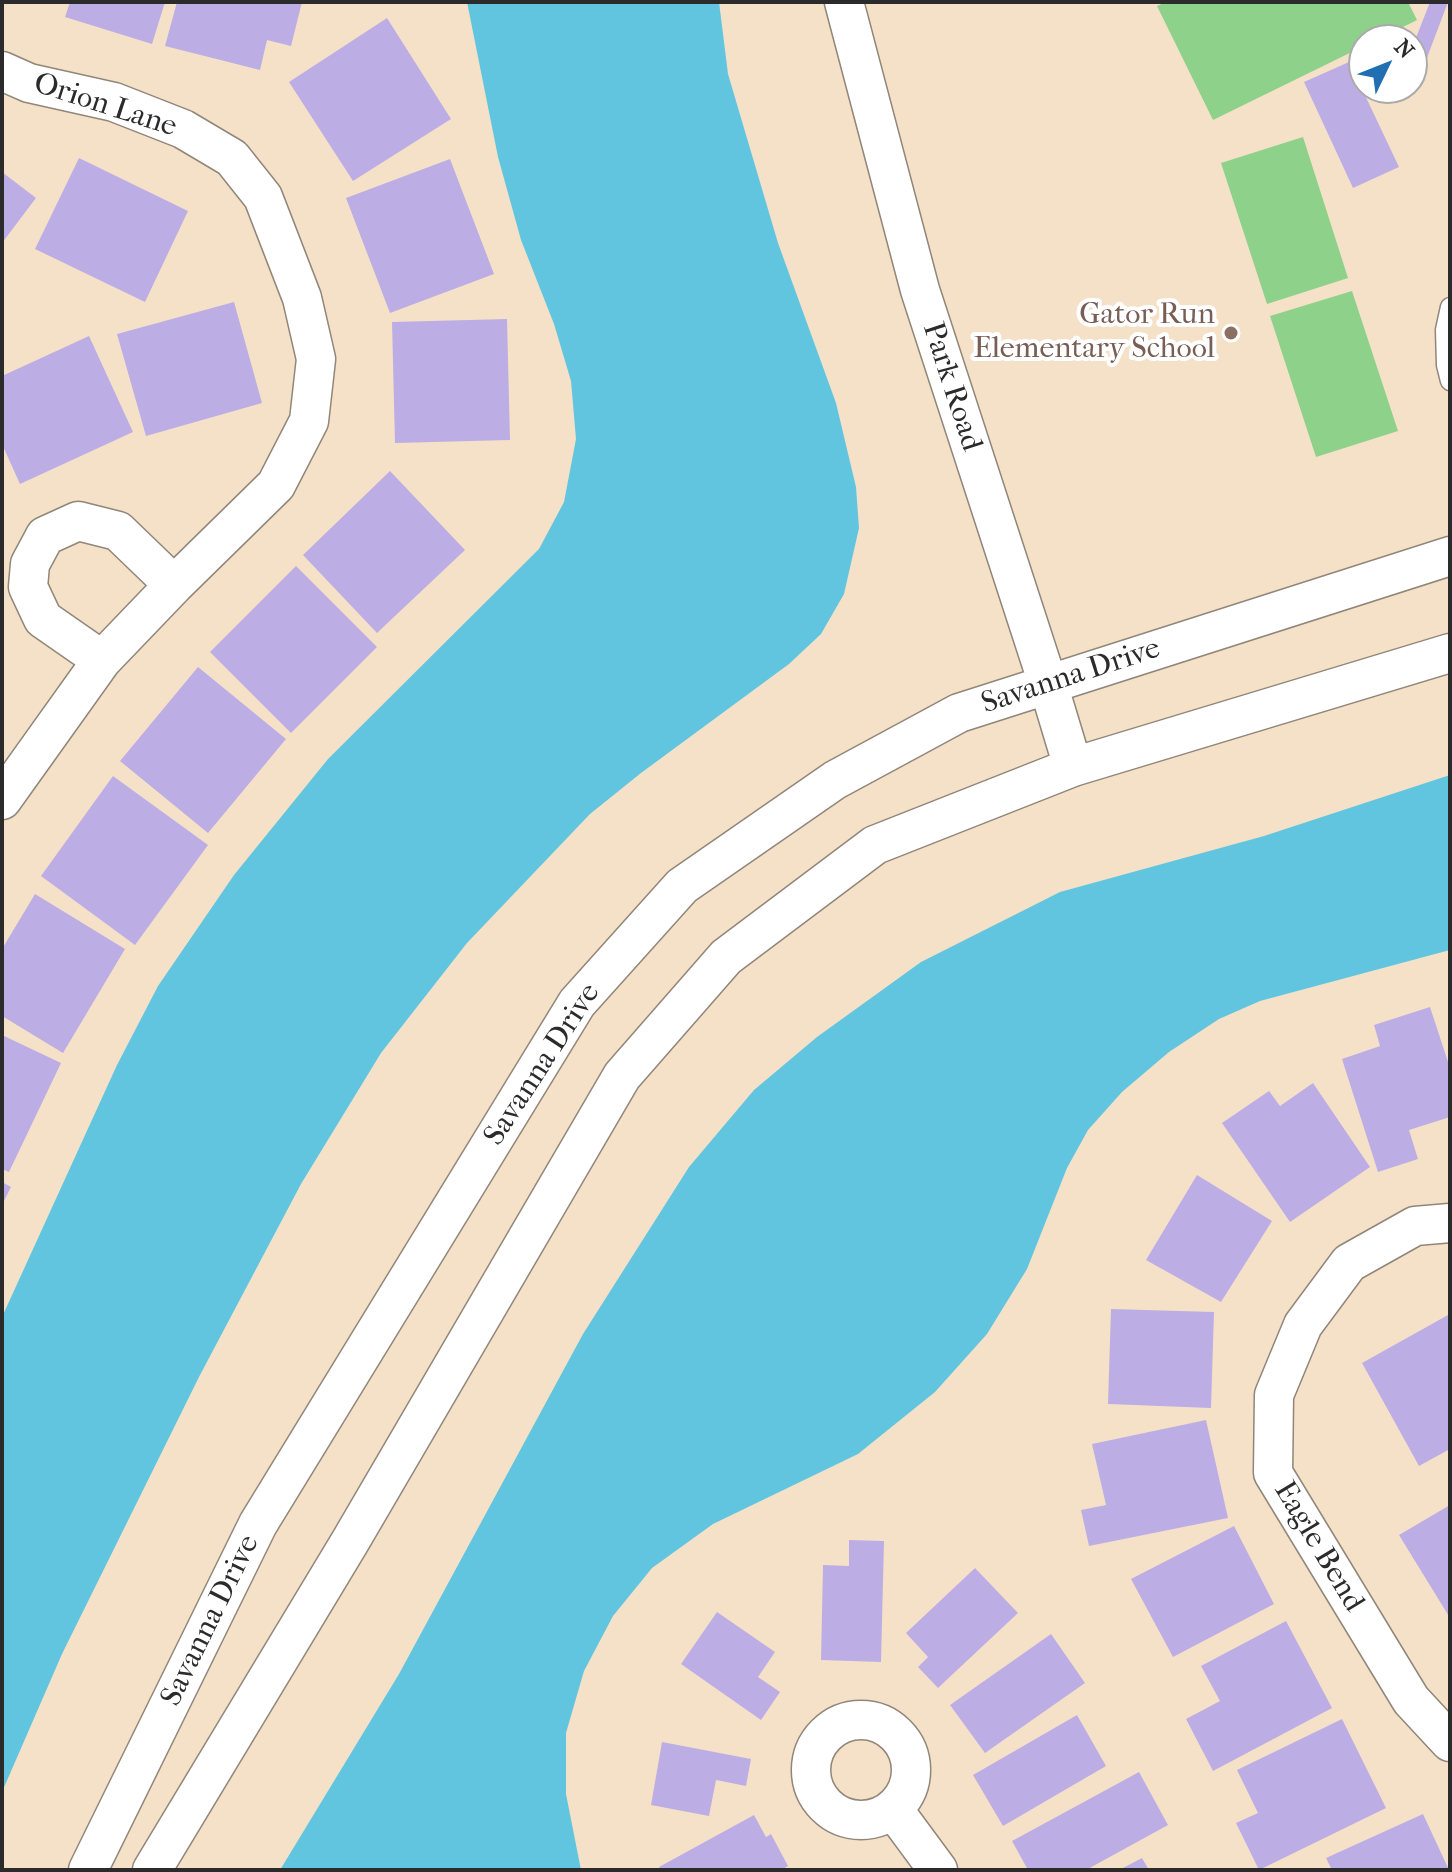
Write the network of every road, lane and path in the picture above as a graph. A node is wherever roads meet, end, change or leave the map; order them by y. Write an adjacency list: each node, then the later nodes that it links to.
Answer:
1 (844, 2): 9 (street, Park Road)
2 (2, 71): 6 (street, Orion Lane)
3 (1450, 307): 4 (lane)
4 (1450, 381)
5 (1450, 556): 9 (street, Savanna Drive)
6 (174, 585): 8 (street, Orion Lane); 8 (street)
7 (1450, 653): 10 (street)
8 (102, 660): 11 (street, Orion Lane)
9 (1048, 684): 10 (street, Park Road); 15 (street, Savanna Drive)
10 (1073, 767): 16 (street)
11 (2, 800)
12 (1450, 1223): 13 (street, Eagle Bend)
13 (1450, 1742)
14 (893, 1809): 17 (street)
15 (88, 1870)
16 (152, 1870)
17 (938, 1870)

